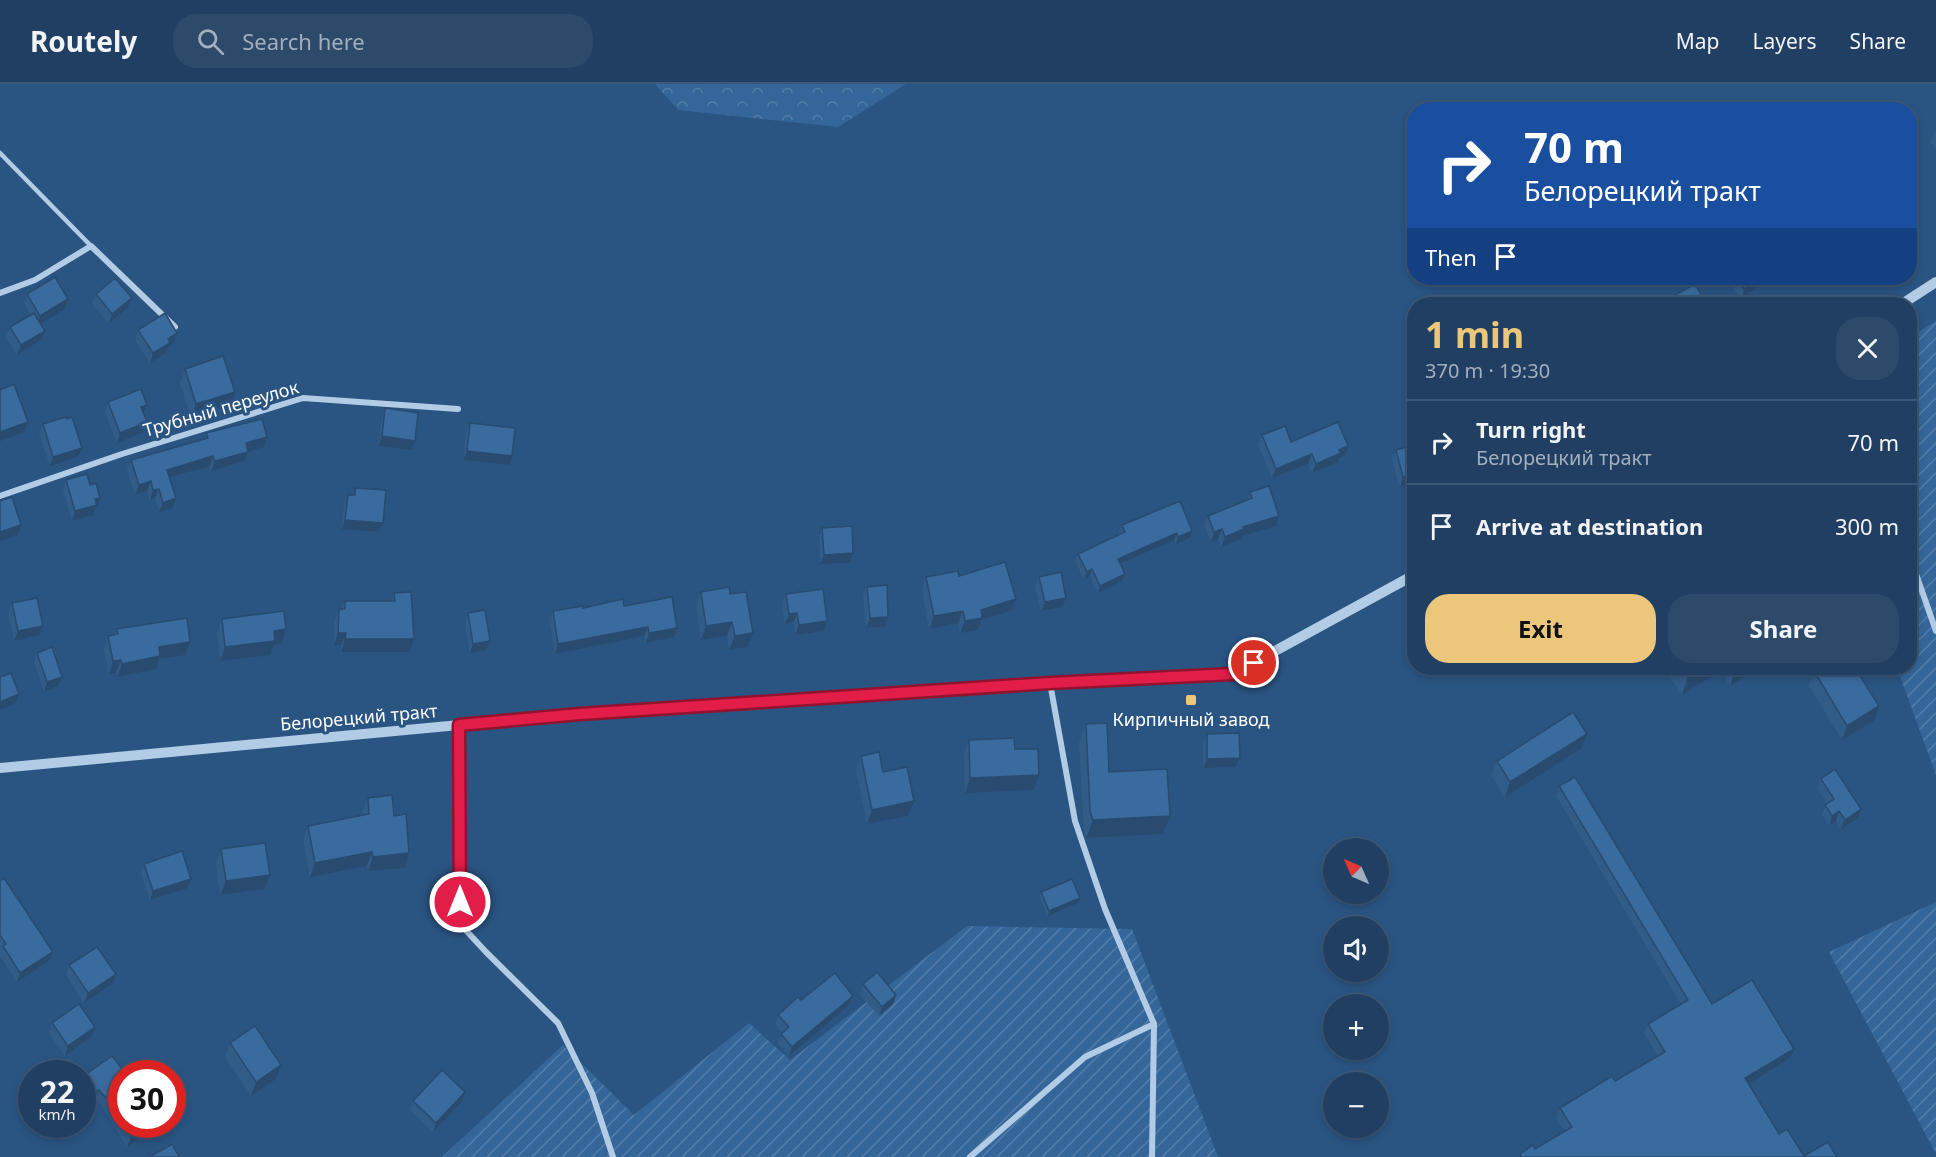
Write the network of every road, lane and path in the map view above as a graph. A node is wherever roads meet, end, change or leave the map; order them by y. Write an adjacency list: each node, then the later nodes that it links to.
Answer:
1 (0, 153): 2 (lane)
2 (91, 246): 4 (street); 6 (street)
3 (1936, 282): 5 (street)
4 (0, 293)
5 (1913, 297)
6 (174, 327)
7 (458, 409): 8 (street, Трубный переулок)
8 (0, 496)
9 (1917, 577): 11 (street)
10 (1407, 579): 12 (street, Белорецкий тракт)
11 (1936, 631)
12 (1050, 683): 13 (street, Белорецкий тракт); 15 (street)
13 (459, 725): 14 (street, Белорецкий тракт); 16 (street)
14 (0, 768)
15 (1154, 1024): 17 (street); 18 (street)
16 (613, 1157)
17 (970, 1157)
18 (1152, 1157)

